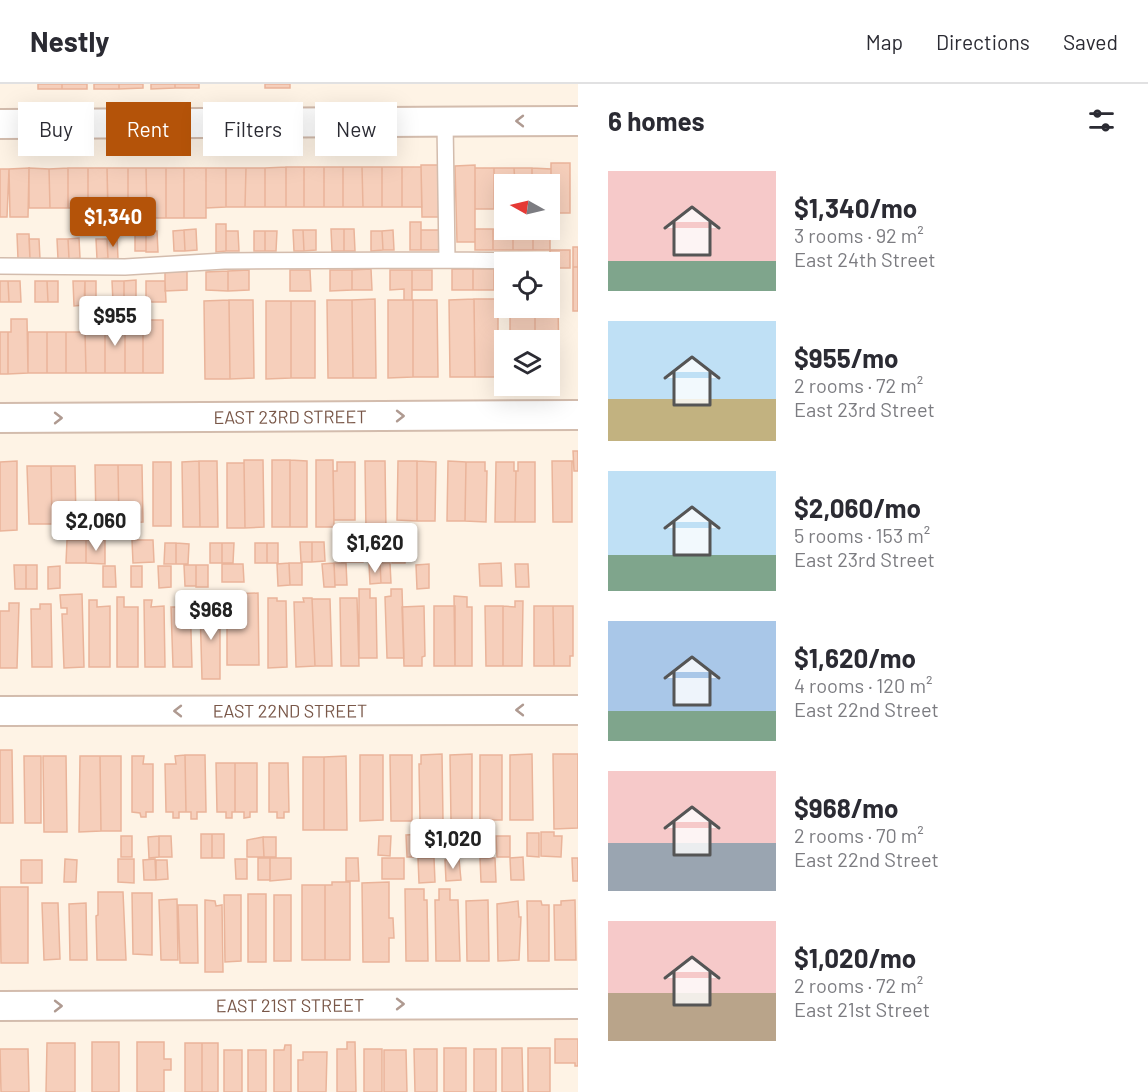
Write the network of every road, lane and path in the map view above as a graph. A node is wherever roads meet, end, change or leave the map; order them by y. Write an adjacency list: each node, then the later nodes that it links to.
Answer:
1 (578, 121): 2 (street, one-way to 2)
2 (445, 122): 3 (street); 4 (lane)
3 (0, 124)
4 (447, 260): 5 (lane); 6 (lane)
5 (494, 261)
6 (0, 266)
7 (578, 415): 8 (street, EAST 23RD STREET, one-way to 7)
8 (0, 418)
9 (578, 710): 10 (street, EAST 22ND STREET, one-way to 10)
10 (0, 711)
11 (578, 1004): 12 (street, EAST 21ST STREET, one-way to 11)
12 (0, 1006)

